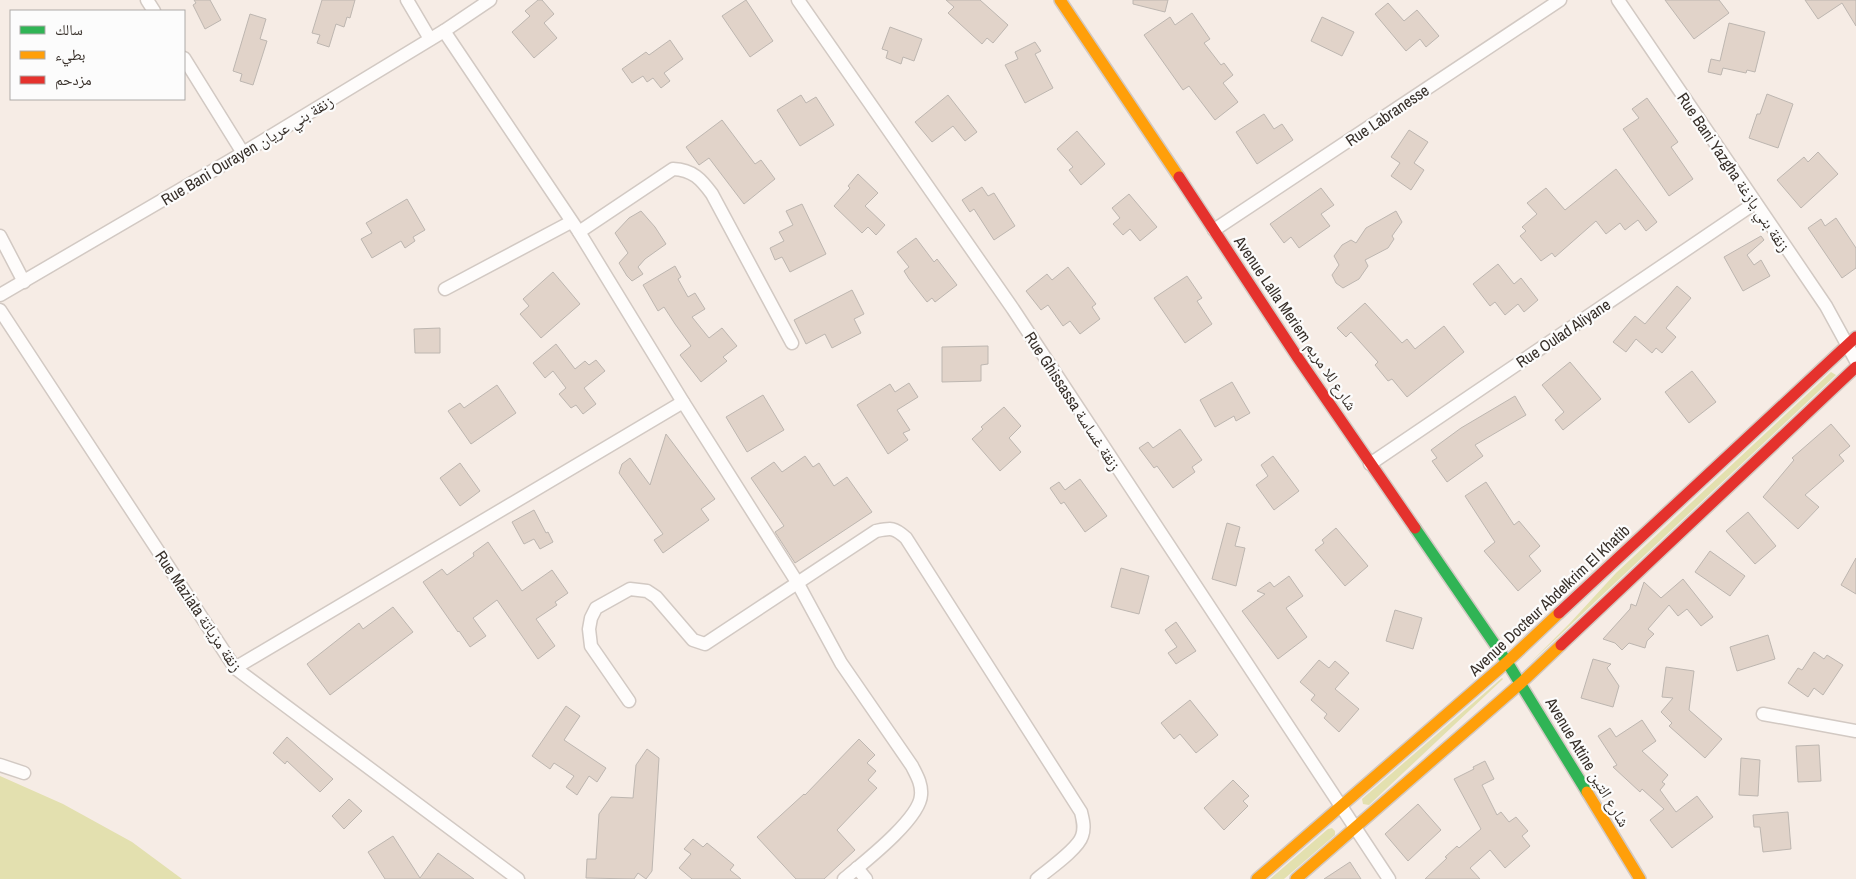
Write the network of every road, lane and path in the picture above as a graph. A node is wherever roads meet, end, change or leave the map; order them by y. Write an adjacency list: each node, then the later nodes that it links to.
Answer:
1 (407, 0): 8 (street)
2 (490, 0): 7 (street, Rue Bani Ourayen زنقة بني عريان)
3 (798, 0): 34 (street, Rue Ghissassa زنقة غساسة)
4 (1060, 0): 13 (main road, Avenue Lalla Meriem شارع للا مريم)
5 (1560, 0): 13 (street, Rue Labranesse)
6 (1618, 0): 11 (street, Rue Bani Yazgha زنقة بني يازغة)
7 (444, 31): 8 (street, Rue Bani Ourayen زنقة بني عريان); 12 (street)
8 (430, 39): 10 (street, Rue Bani Ourayen زنقة بني عريان)
9 (185, 60): 10 (street)
10 (243, 153): 15 (street, Rue Bani Ourayen زنقة بني عريان)
11 (1755, 203): 19 (street, Rue Bani Yazgha زنقة بني يازغة); 24 (street, Rue Oulad Aliyane)
12 (575, 227): 16 (street); 20 (street); 23 (street)
13 (1214, 230): 24 (main road, Avenue Lalla Meriem شارع للا مريم)
14 (0, 236): 15 (street)
15 (24, 282): 17 (street, Rue Bani Ourayen زنقة بني عريان)
16 (445, 289)
17 (0, 295)
18 (0, 310): 27 (street, Rue Maziata زنقة مزياتة)
19 (1852, 342): 21 (street, Rue Bani Yazgha زنقة بني يازغة); 26 (main road, Avenue Docteur Abdelkrim El Khatib)
20 (792, 343)
21 (1856, 361)
22 (1856, 367): 28 (main road)
23 (683, 402): 25 (street); 27 (street)
24 (1370, 464): 26 (main road, Avenue Lalla Meriem شارع للا مريم)
25 (797, 582): 29 (street); 36 (street); 40 (street)
26 (1507, 662): 28 (main road, Avenue Attine شارع التين); 34 (main road, Avenue Docteur Abdelkrim El Khatib)
27 (234, 668): 37 (street, Rue Maziata زنقة مزياتة)
28 (1521, 683): 35 (main road); 44 (main road, Avenue Attine شارع التين)
29 (629, 701)
30 (1763, 714): 31 (street)
31 (1856, 731)
32 (0, 765): 33 (street)
33 (24, 773)
34 (1341, 805): 35 (street, Rue Ghissassa زنقة غساسة); 41 (main road, Avenue Docteur Abdelkrim El Khatib)
35 (1356, 827): 42 (main road); 43 (street, Rue Ghissassa زنقة غساسة)
36 (856, 868): 38 (street); 39 (street)
37 (518, 879)
38 (844, 879)
39 (866, 879)
40 (1037, 879)
41 (1257, 879)
42 (1296, 879)
43 (1389, 879)
44 (1640, 879)

